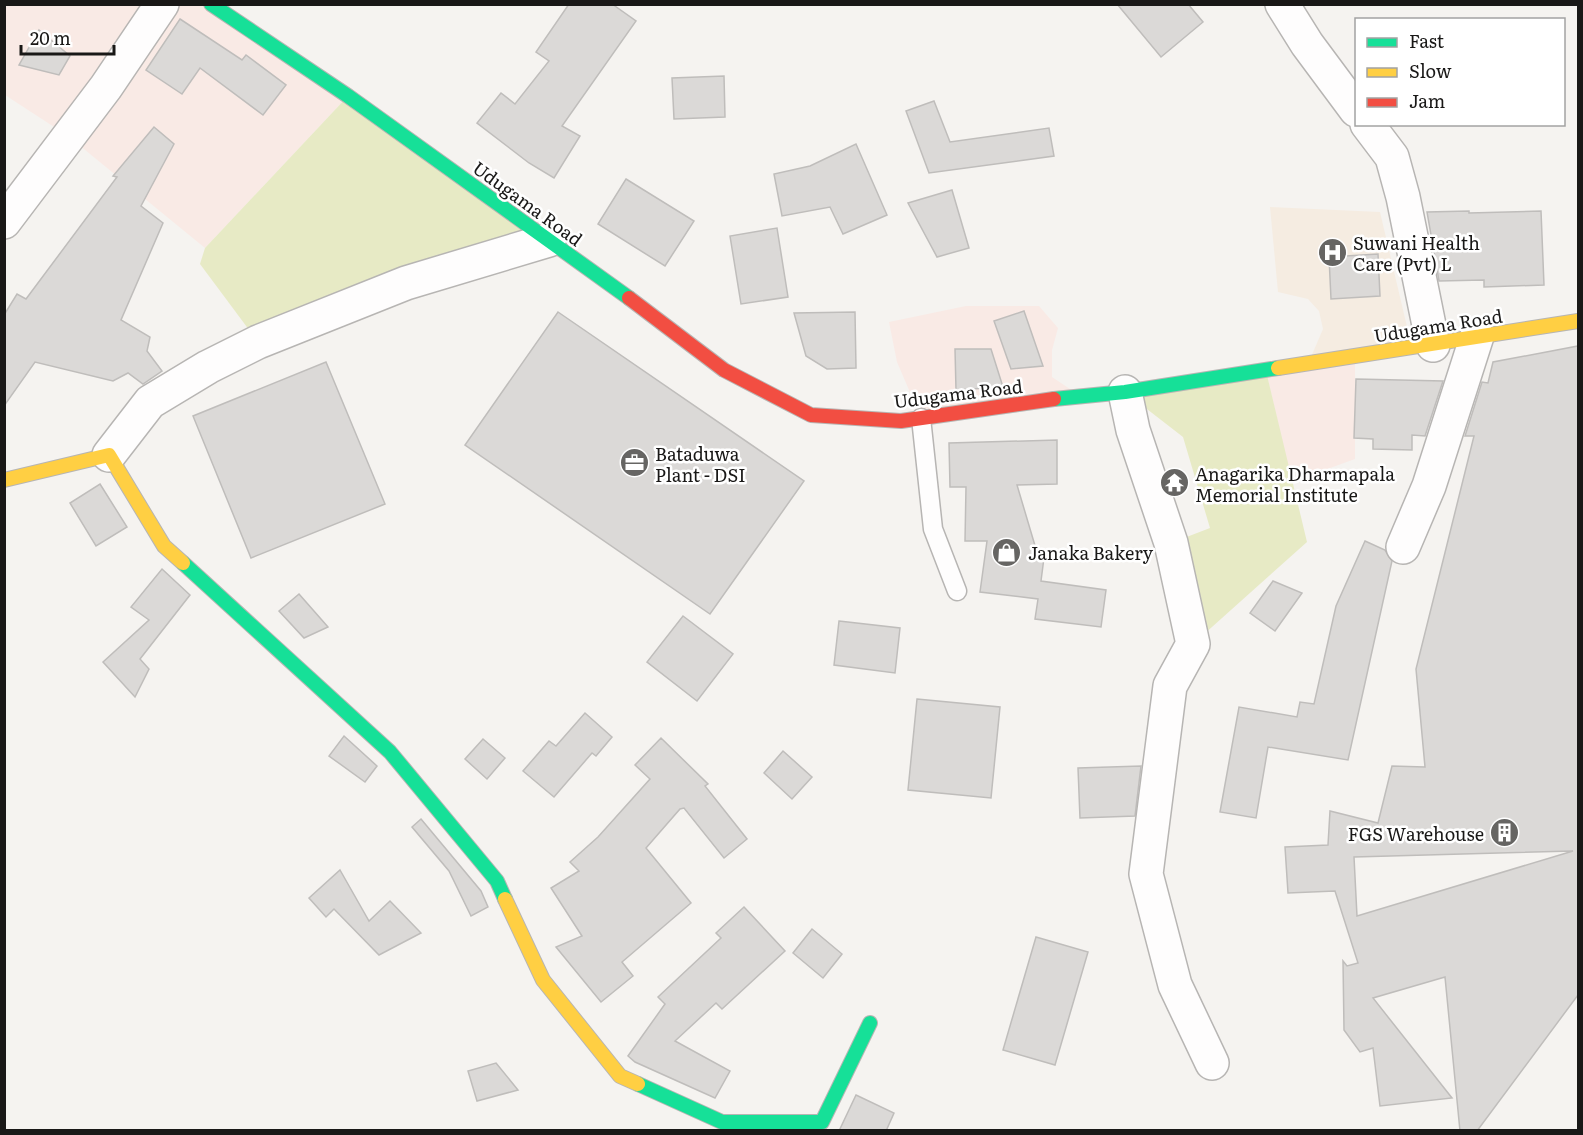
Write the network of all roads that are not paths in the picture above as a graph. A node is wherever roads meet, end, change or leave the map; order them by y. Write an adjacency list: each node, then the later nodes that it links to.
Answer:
1 (162, 4): 6 (street)
2 (211, 4): 7 (main road, Udugama Road)
3 (1282, 4): 4 (street)
4 (1355, 109)
5 (1368, 126): 10 (street)
6 (4, 222)
7 (549, 240): 12 (main road, Udugama Road); 13 (street)
8 (1578, 321): 9 (main road, Udugama Road)
9 (1477, 336): 10 (main road, Udugama Road); 15 (street)
10 (1433, 345): 11 (main road, Udugama Road)
11 (1125, 392): 12 (main road, Udugama Road); 18 (street)
12 (921, 418): 16 (lane)
13 (109, 455): 14 (main road); 17 (main road)
14 (4, 480)
15 (1403, 547)
16 (957, 591)
17 (870, 1023)
18 (1212, 1063)

